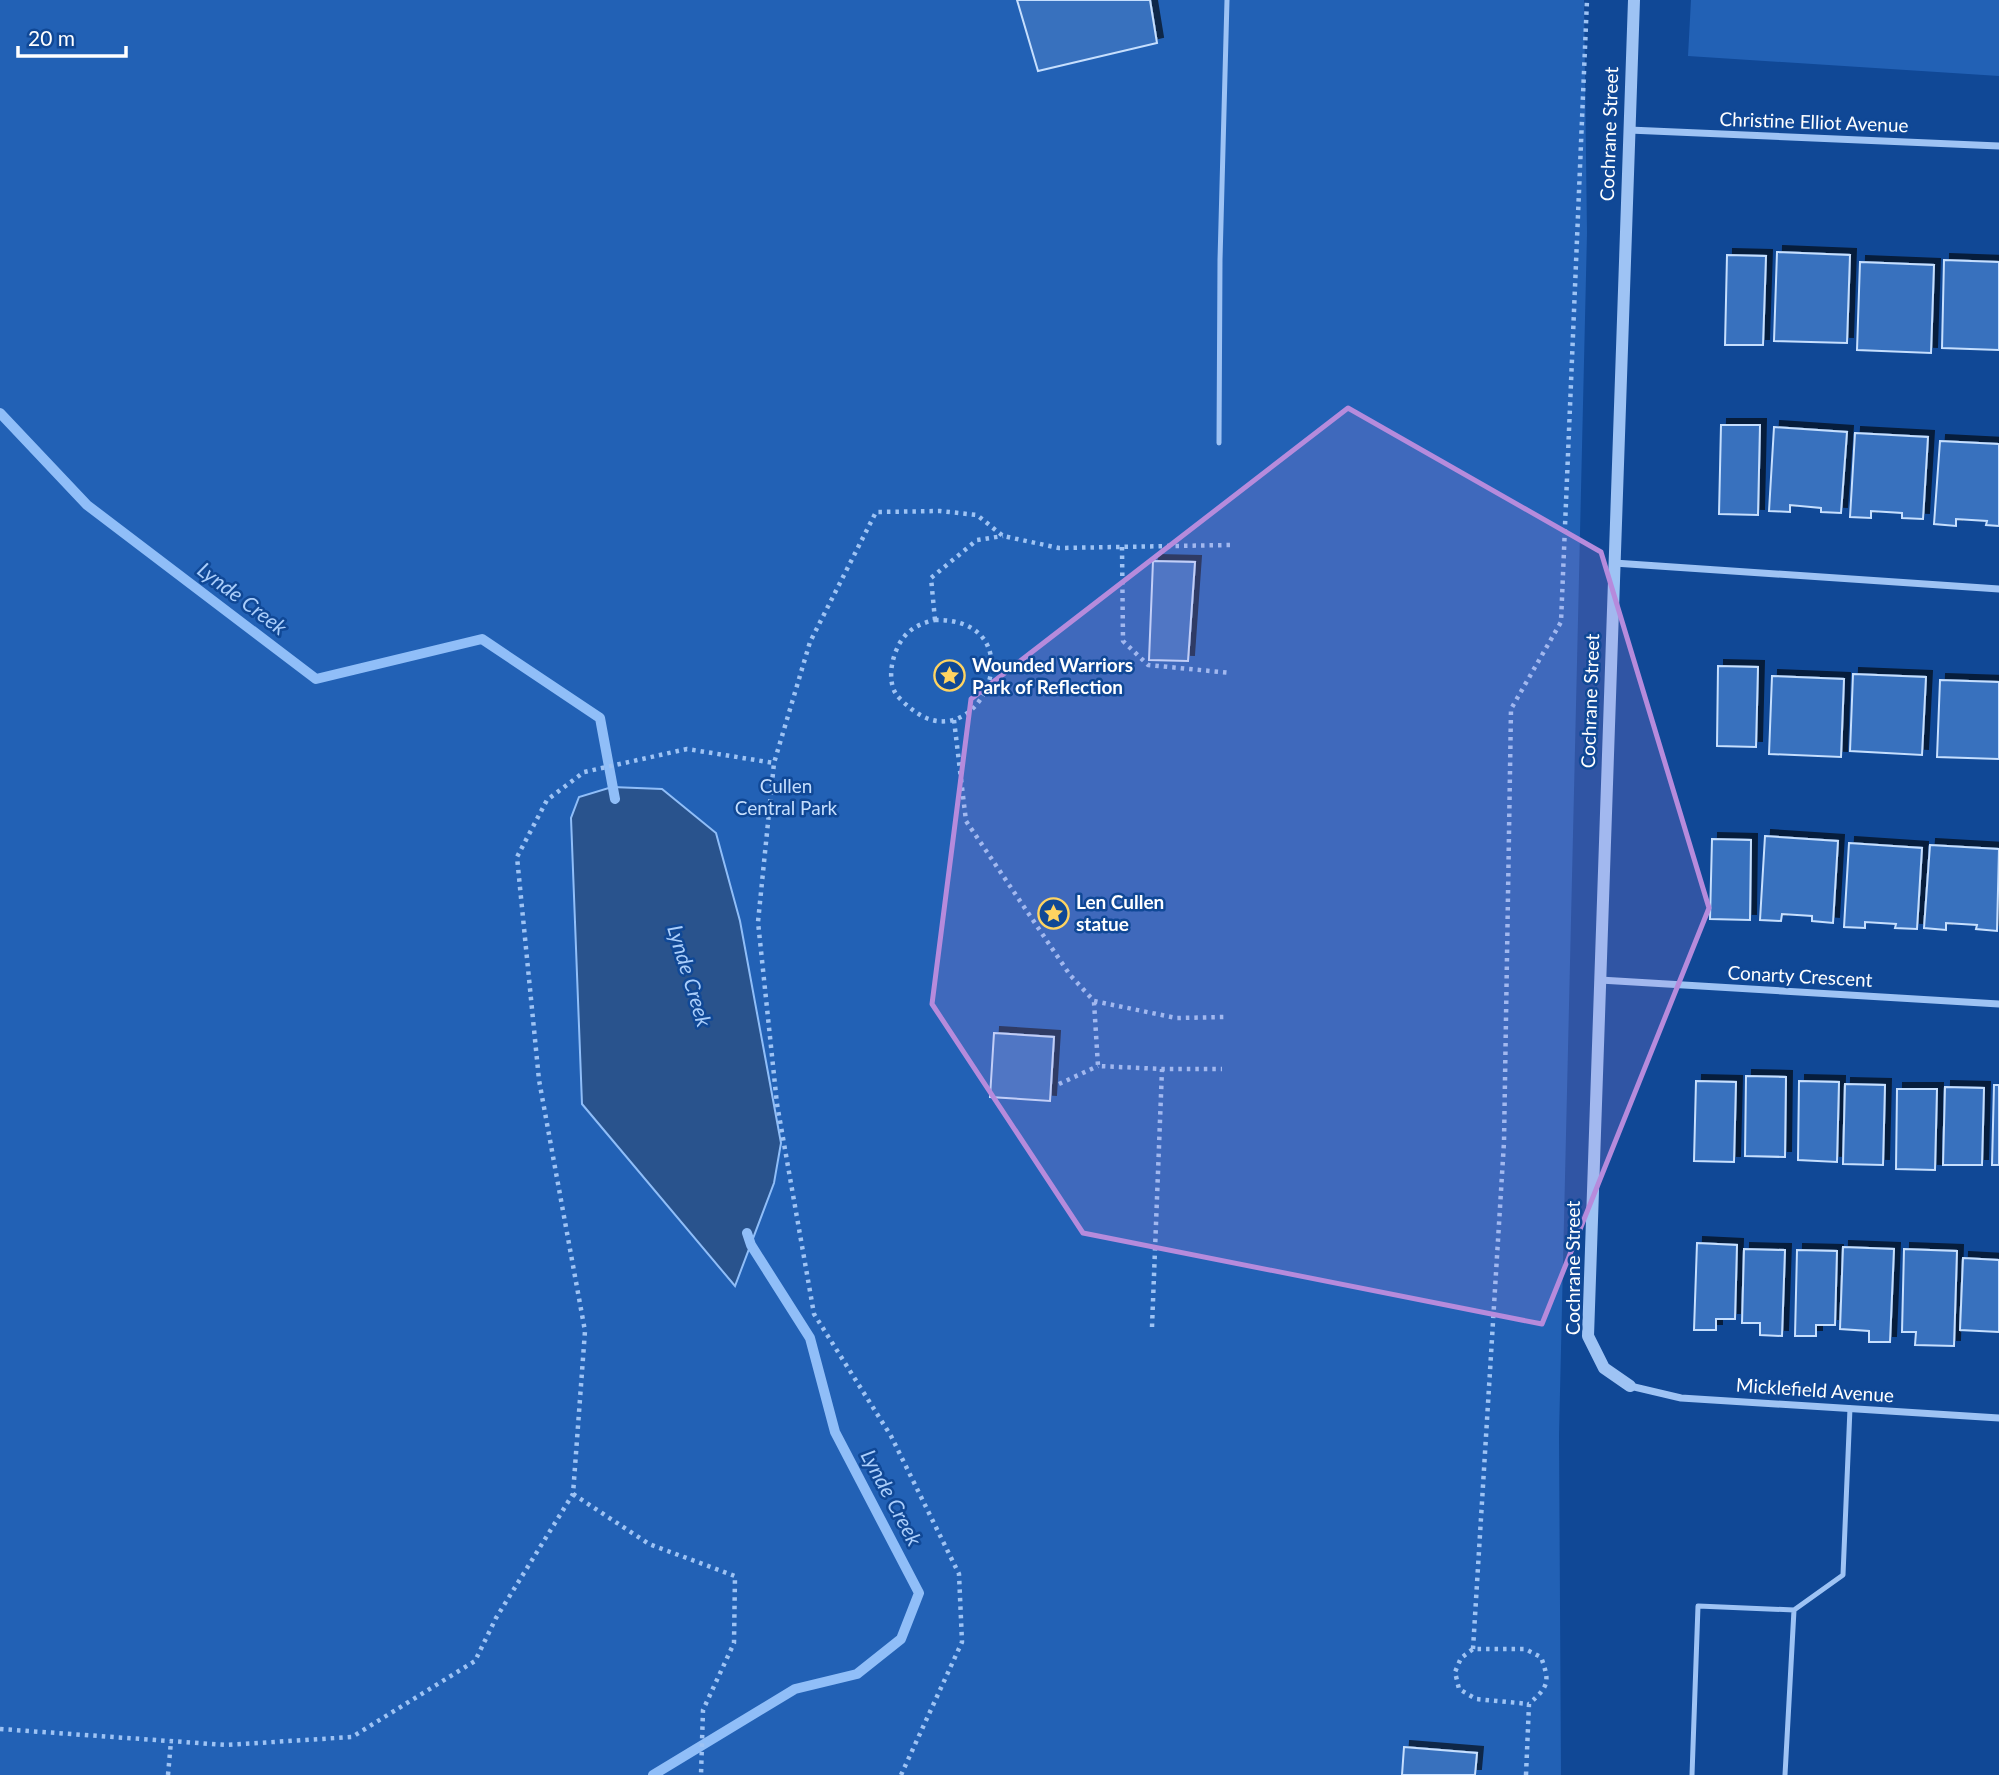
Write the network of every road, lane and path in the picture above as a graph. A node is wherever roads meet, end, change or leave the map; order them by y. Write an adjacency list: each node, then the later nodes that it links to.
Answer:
1 (1227, 0): 6 (lane)
2 (1587, 0): 30 (path)
3 (1634, 0): 4 (street, Cochrane Street)
4 (1628, 130): 5 (street, Christine Elliot Avenue); 10 (street, Cochrane Street)
5 (1999, 146)
6 (1219, 443)
7 (1003, 536): 9 (path); 12 (path); 15 (path)
8 (1230, 545): 9 (path)
9 (1122, 547): 13 (path)
10 (1614, 563): 11 (street); 16 (street, Cochrane Street)
11 (1999, 589)
12 (935, 620): 14 (path); 14 (path)
13 (1231, 673)
14 (954, 720): 17 (path)
15 (774, 762): 28 (path); 36 (path)
16 (1600, 980): 18 (street, Conarty Crescent); 25 (street, Cochrane Street)
17 (1094, 1002): 19 (path); 20 (path)
18 (1999, 1003)
19 (1225, 1017)
20 (1098, 1066): 21 (path); 23 (path)
21 (1162, 1069): 22 (path); 24 (path)
22 (1222, 1069)
23 (1059, 1084)
24 (1152, 1327)
25 (1630, 1386): 26 (street, Micklefield Avenue)
26 (1850, 1408): 27 (street, Micklefield Avenue); 29 (lane)
27 (1999, 1418)
28 (573, 1494): 33 (path); 35 (path)
29 (1794, 1610): 38 (lane); 39 (lane)
30 (1473, 1648): 31 (path); 31 (path)
31 (1529, 1704): 37 (path)
32 (0, 1729): 33 (path)
33 (171, 1741): 34 (path)
34 (168, 1775)
35 (701, 1775)
36 (901, 1775)
37 (1526, 1775)
38 (1692, 1775)
39 (1785, 1775)

